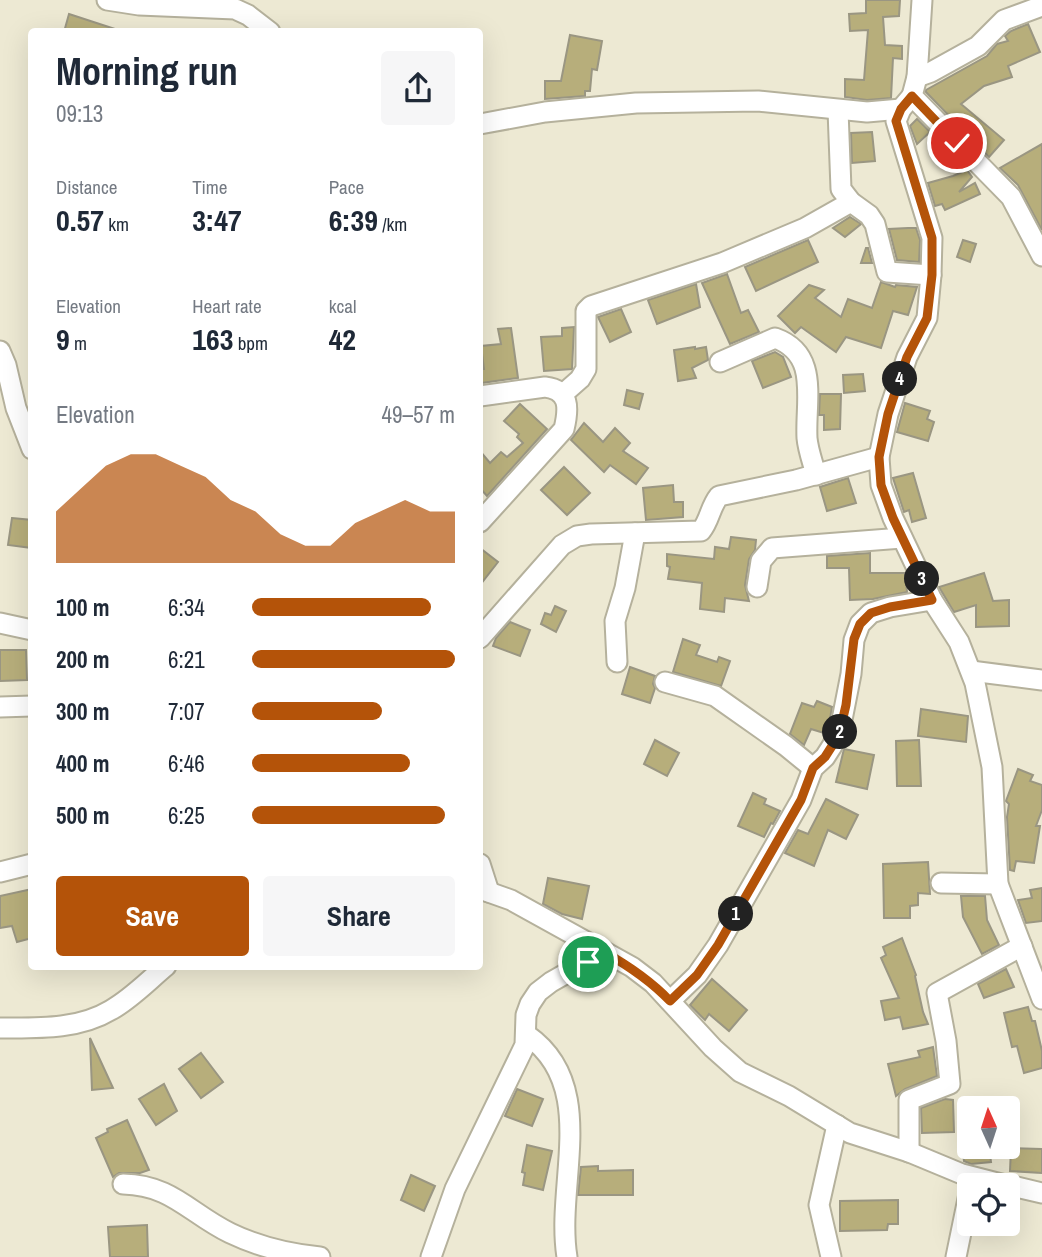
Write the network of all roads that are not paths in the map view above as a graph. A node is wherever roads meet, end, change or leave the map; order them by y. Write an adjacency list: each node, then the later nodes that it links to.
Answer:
1 (107, 0): 4 (street)
2 (922, 0): 5 (street)
3 (1042, 6): 5 (street)
4 (265, 28)
5 (910, 94): 6 (street); 9 (street); 10 (street)
6 (838, 110): 7 (street); 8 (street)
7 (483, 123)
8 (851, 202): 10 (street); 13 (street)
9 (1042, 256)
10 (932, 275): 16 (street)
11 (0, 351): 15 (street)
12 (720, 362): 17 (street)
13 (563, 394): 14 (street); 18 (street)
14 (483, 396)
15 (28, 439)
16 (879, 457): 17 (street); 20 (street)
17 (816, 475): 19 (street)
18 (483, 519)
19 (635, 533): 25 (street); 26 (street)
20 (902, 538): 21 (street); 22 (street)
21 (757, 587)
22 (932, 600): 27 (street); 32 (street)
23 (0, 623): 24 (street)
24 (28, 629)
25 (483, 635)
26 (617, 662)
27 (971, 671): 28 (street); 36 (street)
28 (1042, 680)
29 (665, 682): 32 (street)
30 (28, 706): 31 (street)
31 (0, 707)
32 (813, 768): 42 (street)
33 (28, 865): 34 (street)
34 (0, 872)
35 (940, 883): 36 (street)
36 (998, 884): 38 (street)
37 (484, 890): 39 (street)
38 (1022, 946): 41 (street); 46 (street)
39 (604, 952): 42 (street); 44 (street)
40 (161, 970): 43 (street)
41 (1042, 999)
42 (670, 1001): 45 (street)
43 (0, 1028)
44 (527, 1035): 53 (street); 54 (street)
45 (837, 1125): 46 (street); 55 (street)
46 (909, 1152): 47 (street)
47 (957, 1176)
48 (123, 1184): 52 (street)
49 (1020, 1188): 50 (street)
50 (1042, 1193)
51 (960, 1236): 56 (street)
52 (320, 1257)
53 (431, 1257)
54 (567, 1257)
55 (831, 1257)
56 (956, 1257)

